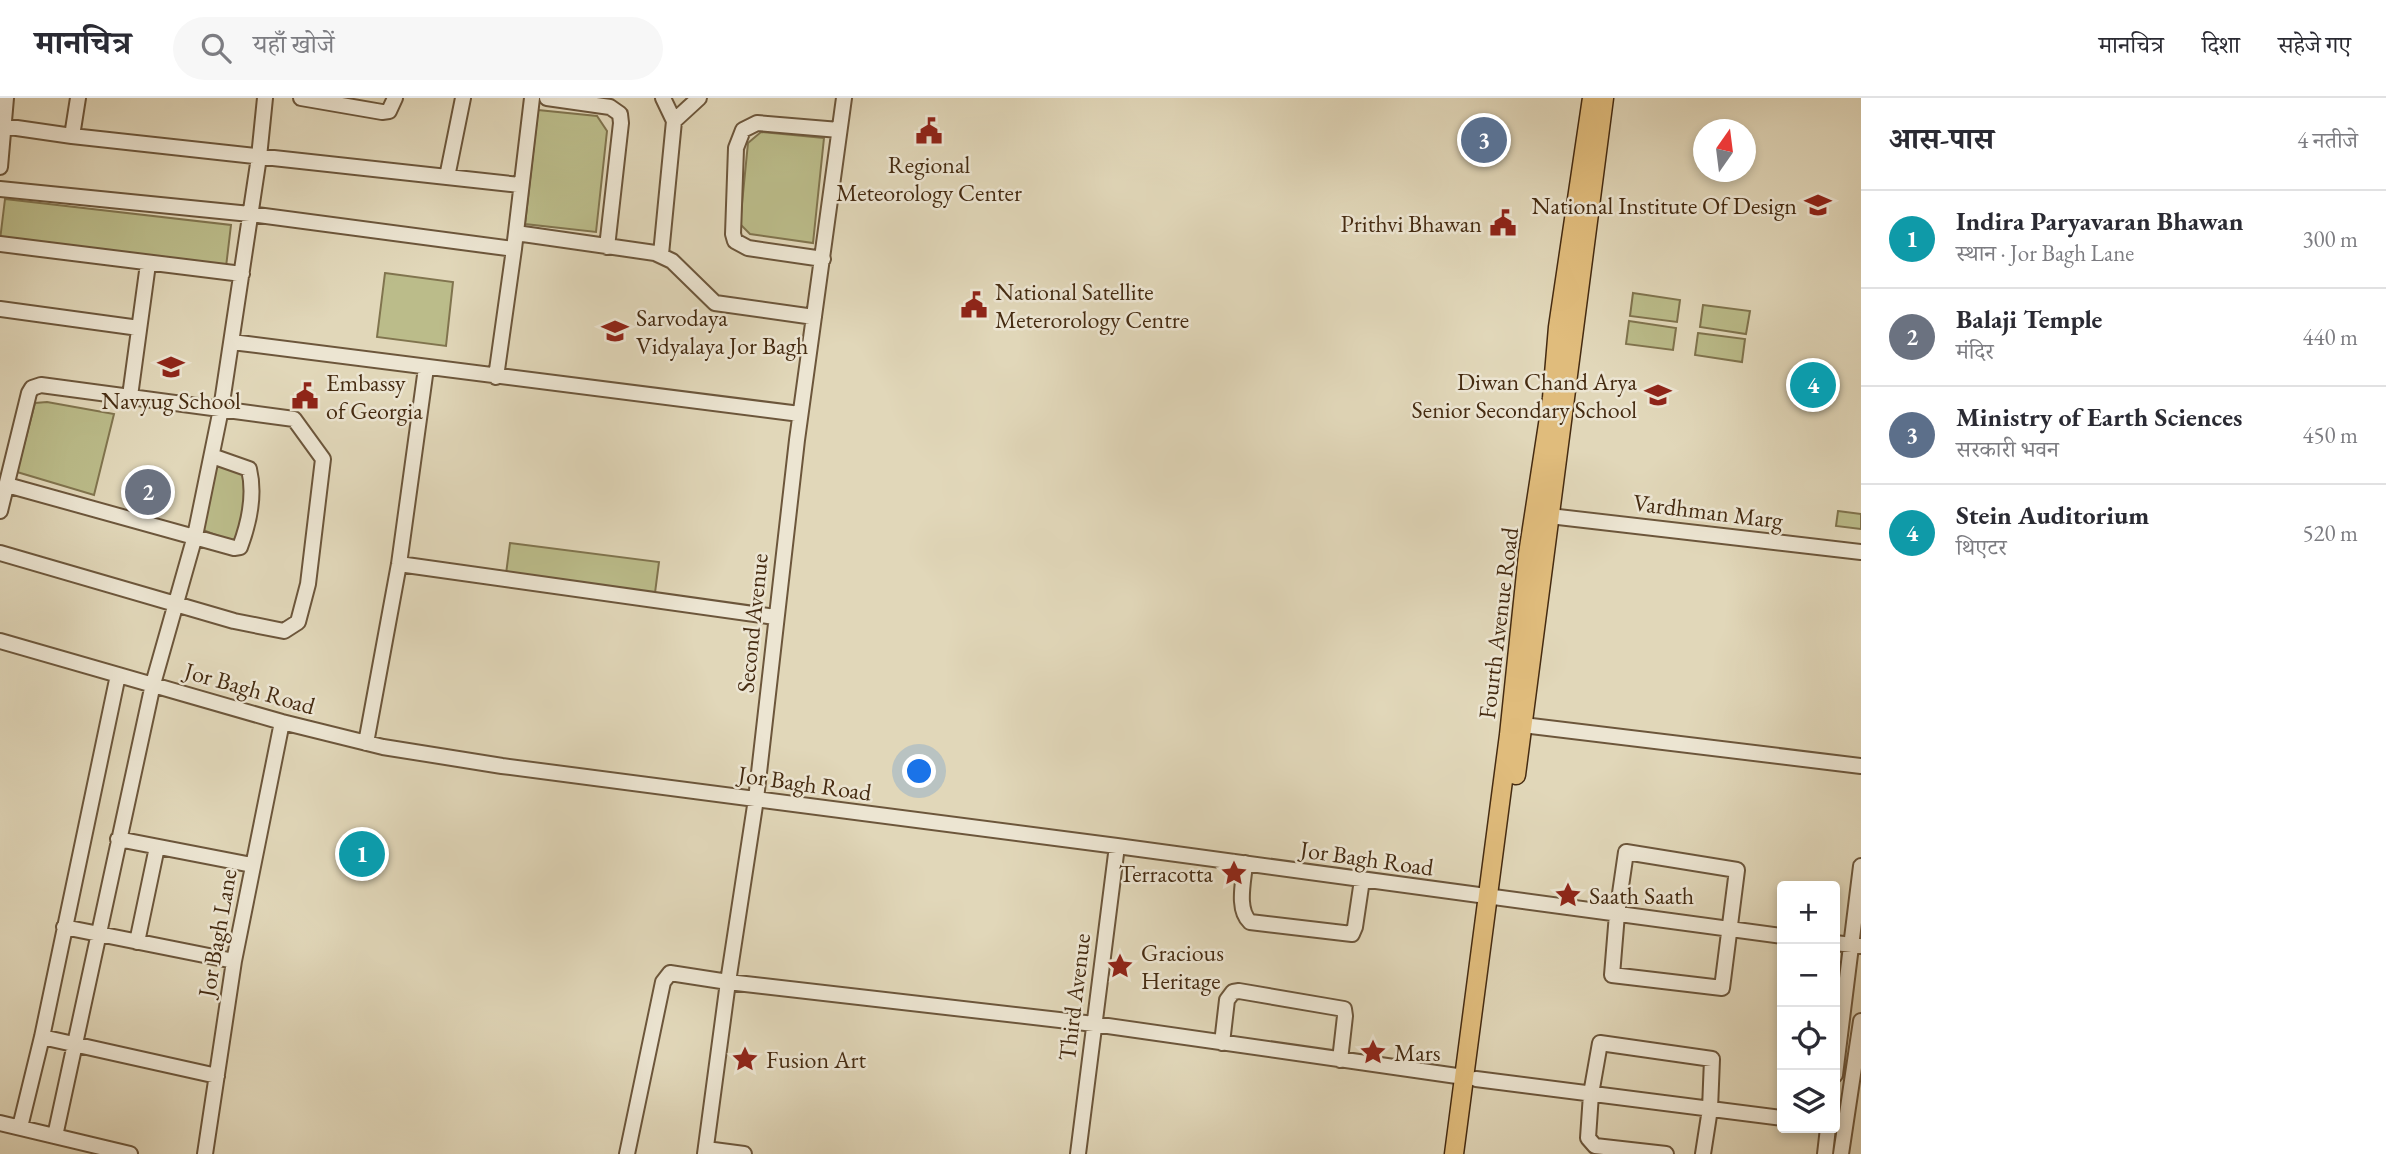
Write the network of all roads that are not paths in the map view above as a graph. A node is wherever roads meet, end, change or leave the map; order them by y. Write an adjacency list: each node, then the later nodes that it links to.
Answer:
1 (6, 98): 15 (street)
2 (78, 98): 17 (street)
3 (265, 98): 18 (street)
4 (301, 98): 5 (street)
5 (395, 98)
6 (463, 98): 20 (street)
7 (532, 98): 21 (street)
8 (547, 98): 27 (street)
9 (663, 98): 14 (street)
10 (699, 98): 14 (street)
11 (844, 98): 16 (street, Second Avenue)
12 (1591, 98): 23 (main road, Fourth Avenue Road)
13 (1604, 98): 23 (main road, Fourth Avenue Road)
14 (674, 121): 29 (street)
15 (3, 126): 17 (street); 19 (street)
16 (839, 130): 30 (street, Second Avenue); 30 (street)
17 (72, 136): 18 (street)
18 (259, 157): 20 (street); 24 (street)
19 (0, 167)
20 (447, 177): 21 (street)
21 (520, 185): 25 (street)
22 (0, 190): 24 (street)
23 (1585, 191): 45 (main road, Fourth Avenue Road)
24 (250, 214): 28 (street); 32 (street)
25 (516, 233): 27 (street); 28 (street)
26 (0, 244): 31 (street)
27 (607, 247): 29 (street)
28 (514, 249): 38 (street)
29 (661, 254): 34 (street)
30 (822, 259): 34 (street, Second Avenue)
31 (148, 264): 32 (street); 35 (street)
32 (242, 274): 36 (street)
33 (0, 309): 35 (street)
34 (814, 317): 41 (street, Second Avenue)
35 (139, 328): 39 (street)
36 (232, 342): 37 (street); 40 (street)
37 (426, 368): 38 (street); 49 (street)
38 (496, 377): 41 (street)
39 (130, 396): 40 (street); 43 (street)
40 (221, 409): 42 (street); 50 (street)
41 (800, 414): 51 (street, Second Avenue)
42 (212, 456): 46 (street); 46 (street)
43 (7, 485): 44 (street); 46 (street)
44 (0, 511)
45 (1543, 515): 47 (street, Vardhman Marg); 56 (main road, Fourth Avenue Road); 67 (main road, Fourth Avenue Road)
46 (195, 537): 50 (street)
47 (1861, 552)
48 (0, 554): 50 (street)
49 (398, 564): 51 (street); 57 (street)
50 (174, 604): 54 (street)
51 (775, 617): 59 (street, Second Avenue)
52 (0, 641): 53 (street, Jor Bagh Road)
53 (118, 675): 54 (street, Jor Bagh Road); 69 (street)
54 (153, 684): 55 (street, Jor Bagh Road); 60 (street)
55 (282, 722): 57 (street, Jor Bagh Road); 64 (street, Jor Bagh Lane)
56 (1523, 725): 58 (street); 67 (main road, Fourth Avenue Road)
57 (366, 743): 59 (street, Jor Bagh Road)
58 (1861, 766)
59 (756, 799): 61 (street, Jor Bagh Road); 76 (street, Second Avenue)
60 (118, 839): 62 (street); 71 (street)
61 (1117, 846): 63 (street, Jor Bagh Road); 78 (street, Third Avenue)
62 (157, 847): 64 (street); 73 (street)
63 (1245, 863): 66 (street, Jor Bagh Road); 66 (street)
64 (252, 864): 75 (street, Jor Bagh Lane)
65 (1861, 866): 74 (street)
66 (1362, 880): 67 (street, Jor Bagh Road)
67 (1494, 898): 68 (street, Jor Bagh Road); 85 (main road, Fourth Avenue Road)
68 (1617, 914): 70 (street, Jor Bagh Road); 70 (street); 70 (street)
69 (64, 927): 71 (street); 79 (street)
70 (1731, 929): 72 (street, Jor Bagh Road)
71 (97, 934): 73 (street); 81 (street)
72 (1777, 935)
73 (137, 942): 75 (street)
74 (1856, 946): 83 (street)
75 (234, 961): 84 (street, Jor Bagh Lane)
76 (728, 982): 78 (street); 94 (street, Second Avenue); 97 (street)
77 (1861, 1021): 105 (street)
78 (1094, 1024): 80 (street); 99 (street, Third Avenue)
79 (42, 1037): 81 (street); 90 (street)
80 (1222, 1043): 82 (street); 82 (street)
81 (74, 1044): 84 (street); 92 (street)
82 (1340, 1060): 85 (street)
83 (1836, 1070)
84 (217, 1076): 96 (street, Jor Bagh Lane)
85 (1470, 1078): 86 (street); 100 (main road, Fourth Avenue Road); 101 (main road, Fourth Avenue Road)
86 (1591, 1094): 87 (street); 87 (street); 102 (street)
87 (1710, 1109): 88 (street); 103 (street)
88 (1777, 1117)
89 (0, 1123): 90 (street)
90 (20, 1127): 92 (street)
91 (1828, 1133): 104 (street)
92 (55, 1136): 93 (street)
93 (91, 1150): 95 (street)
94 (705, 1152): 98 (street)
95 (130, 1154)
96 (205, 1154)
97 (627, 1154)
98 (744, 1154)
99 (1078, 1154)
100 (1454, 1154)
101 (1466, 1154)
102 (1666, 1154)
103 (1703, 1154)
104 (1825, 1154)
105 (1841, 1154)

